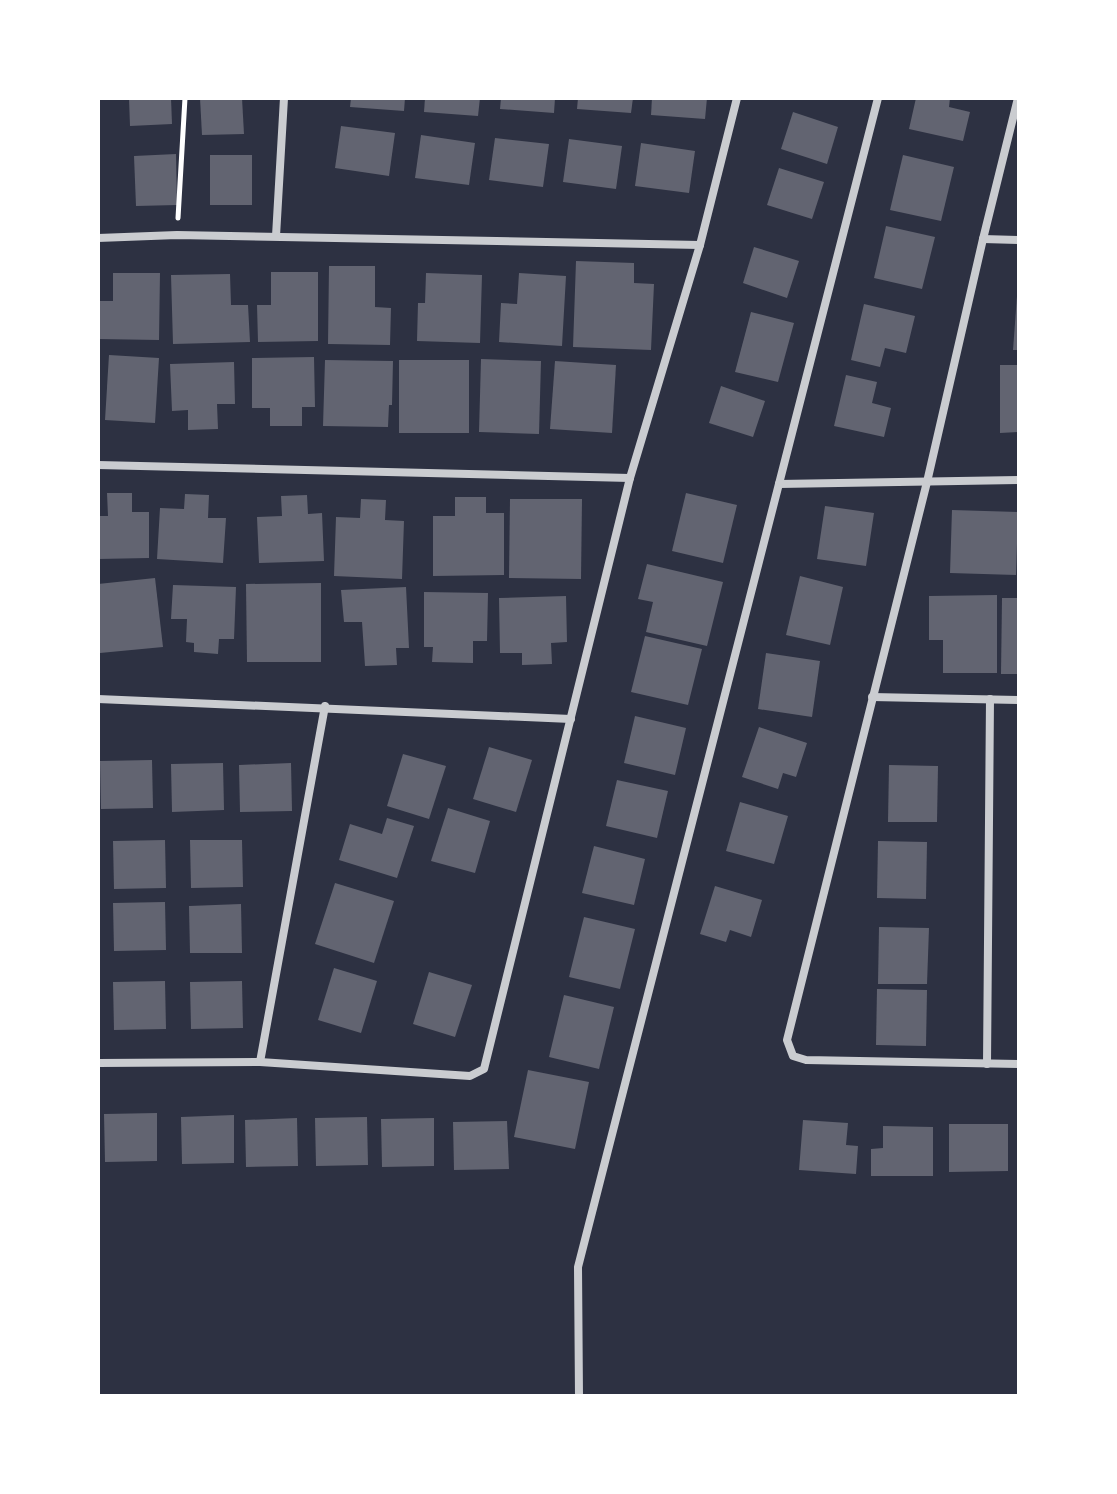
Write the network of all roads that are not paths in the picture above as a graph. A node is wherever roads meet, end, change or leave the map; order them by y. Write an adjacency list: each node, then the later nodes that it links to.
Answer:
1 (284, 98): 5 (street)
2 (737, 98): 9 (street)
3 (878, 98): 14 (street)
4 (1018, 98): 7 (street)
5 (276, 236): 6 (street); 9 (street)
6 (98, 238)
7 (983, 239): 8 (street); 13 (street)
8 (1019, 240)
9 (700, 245): 11 (street)
10 (98, 465): 11 (street)
11 (630, 478): 20 (street)
12 (1019, 480): 13 (street)
13 (927, 482): 14 (street); 15 (street)
14 (779, 484): 25 (street)
15 (872, 697): 17 (street); 23 (street)
16 (98, 699): 19 (street)
17 (990, 699): 18 (street); 23 (street)
18 (1019, 700)
19 (325, 706): 20 (street); 21 (street)
20 (571, 719): 21 (street)
21 (260, 1062): 22 (street)
22 (98, 1063)
23 (987, 1064): 24 (street)
24 (1019, 1064)
25 (579, 1396)

